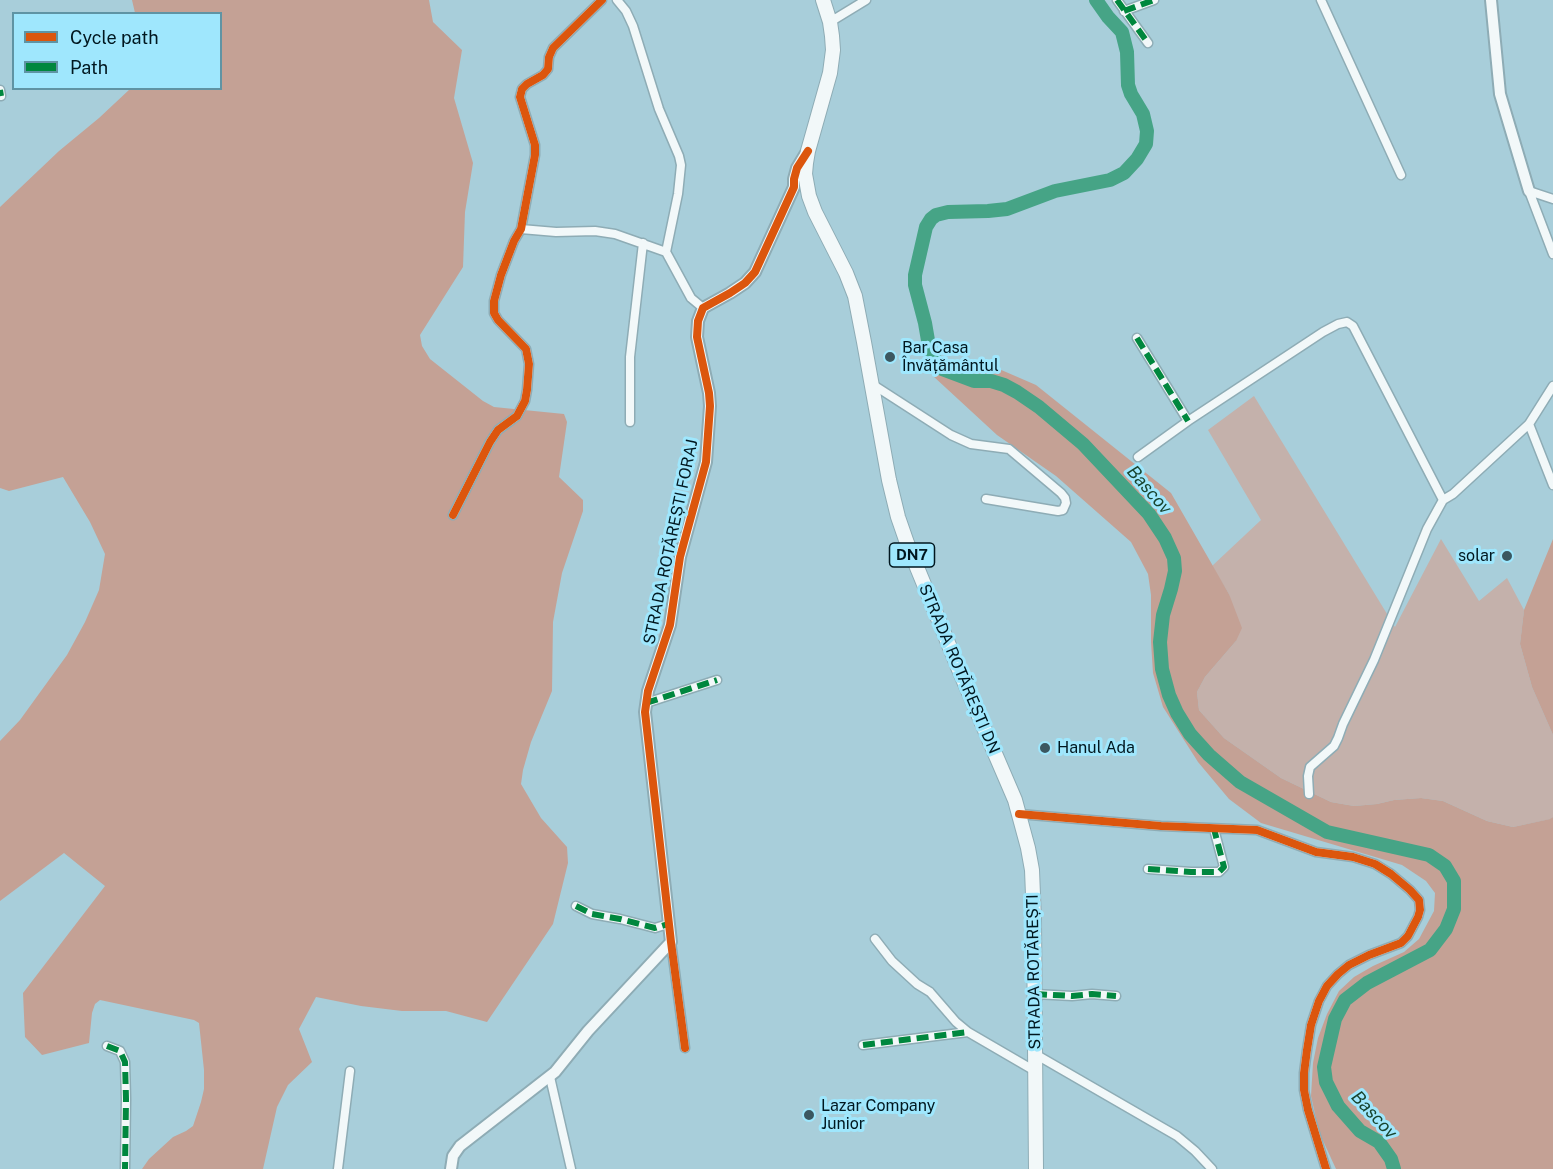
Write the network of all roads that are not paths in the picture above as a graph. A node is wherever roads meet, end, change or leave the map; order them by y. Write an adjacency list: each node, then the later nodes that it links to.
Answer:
1 (602, 0): 18 (street)
2 (617, 0): 20 (street)
3 (823, 0): 10 (highway, STRADA ROTĂREȘTI DN / DN7)
4 (866, 0): 10 (street)
5 (1117, 0): 9 (street)
6 (1154, 0): 9 (street)
7 (1321, 0): 13 (street)
8 (1491, 0): 15 (street)
9 (1124, 11): 11 (street)
10 (830, 22): 12 (highway, STRADA ROTĂREȘTI DN / DN7)
11 (1148, 43)
12 (808, 151): 14 (street); 16 (highway, STRADA ROTĂREȘTI DN / DN7)
13 (1401, 175)
14 (794, 187): 16 (street); 22 (street)
15 (1529, 191): 17 (street); 21 (street)
16 (809, 196): 24 (highway, STRADA ROTĂREȘTI DN / DN7)
17 (1553, 199)
18 (521, 229): 19 (street); 33 (street)
19 (643, 243): 20 (street); 27 (street)
20 (666, 252): 22 (street)
21 (1553, 254)
22 (703, 308): 35 (street, STRADA ROTĂREȘTI FORAJ)
23 (1137, 338): 26 (street)
24 (872, 384): 31 (street); 36 (highway, STRADA ROTĂREȘTI DN / DN7)
25 (1553, 386): 28 (street)
26 (1188, 421): 29 (street); 32 (street)
27 (630, 422)
28 (1529, 424): 30 (street); 32 (street)
29 (1138, 457)
30 (1553, 484)
31 (986, 499)
32 (1443, 500): 37 (street)
33 (453, 514)
34 (717, 680): 35 (street)
35 (646, 703): 42 (street, STRADA ROTĂREȘTI FORAJ)
36 (1006, 779): 38 (highway, STRADA ROTĂREȘTI / DN7)
37 (1309, 794)
38 (1019, 814): 39 (street); 45 (highway, STRADA ROTĂREȘTI / DN7)
39 (1214, 829): 40 (street); 61 (street)
40 (1148, 869)
41 (576, 906): 42 (street)
42 (669, 924): 44 (street, STRADA ROTĂREȘTI FORAJ)
43 (875, 939): 47 (street)
44 (670, 942): 50 (street, STRADA ROTĂREȘTI FORAJ); 54 (street)
45 (1035, 994): 46 (street); 51 (highway, STRADA ROTĂREȘTI / DN7)
46 (1116, 996)
47 (968, 1032): 48 (street); 53 (street)
48 (863, 1045)
49 (107, 1046): 55 (street)
50 (685, 1048)
51 (1035, 1054): 53 (highway, STRADA ROTĂREȘTI / DN7); 60 (street)
52 (350, 1071): 56 (street)
53 (1035, 1071): 59 (highway, STRADA ROTĂREȘTI / DN7)
54 (550, 1077): 57 (street); 58 (street)
55 (125, 1169)
56 (338, 1169)
57 (451, 1169)
58 (571, 1169)
59 (1036, 1169)
60 (1212, 1169)
61 (1326, 1169)

